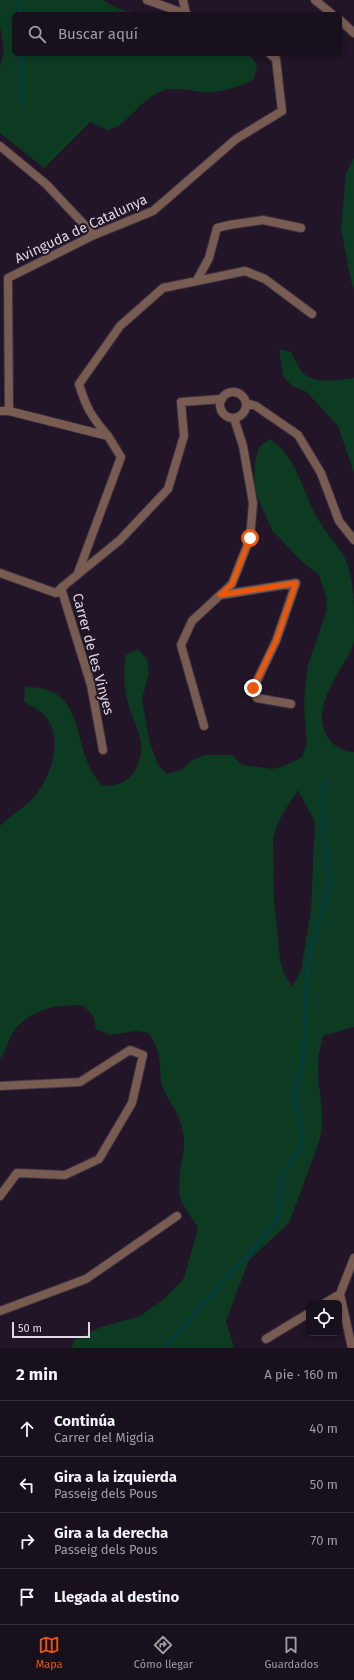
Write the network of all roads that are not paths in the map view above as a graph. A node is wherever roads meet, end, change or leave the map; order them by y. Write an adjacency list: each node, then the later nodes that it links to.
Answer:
1 (147, 0): 4 (street)
2 (183, 0): 5 (street)
3 (314, 0): 6 (street)
4 (180, 12)
5 (186, 12)
6 (329, 12)
7 (342, 22): 8 (street)
8 (354, 32)
9 (272, 56): 12 (street, Avinguda de Catalunya)
10 (0, 146): 12 (street)
11 (301, 228): 15 (street)
12 (94, 235): 14 (street, Avinguda de Catalunya)
13 (0, 273): 14 (street)
14 (4, 278): 20 (street, Avinguda de Catalunya)
15 (197, 280): 16 (street); 22 (street)
16 (312, 314)
17 (222, 399): 18 (street); 21 (street); 25 (street)
18 (246, 403): 21 (street); 23 (street)
19 (0, 411): 20 (street)
20 (9, 411): 22 (street)
21 (234, 418): 26 (street)
22 (108, 436): 25 (street)
23 (354, 540)
24 (0, 573): 25 (street)
25 (61, 588): 29 (street, Carrer de les Vinyes)
26 (220, 595): 27 (street); 28 (street)
27 (291, 704)
28 (204, 726)
29 (103, 750)
30 (0, 1086): 31 (street)
31 (0, 1196)
32 (177, 1216): 36 (street)
33 (354, 1258): 34 (street)
34 (340, 1294): 35 (street); 39 (street)
35 (330, 1300)
36 (0, 1311)
37 (306, 1315): 38 (street)
38 (266, 1339)
39 (352, 1348)

